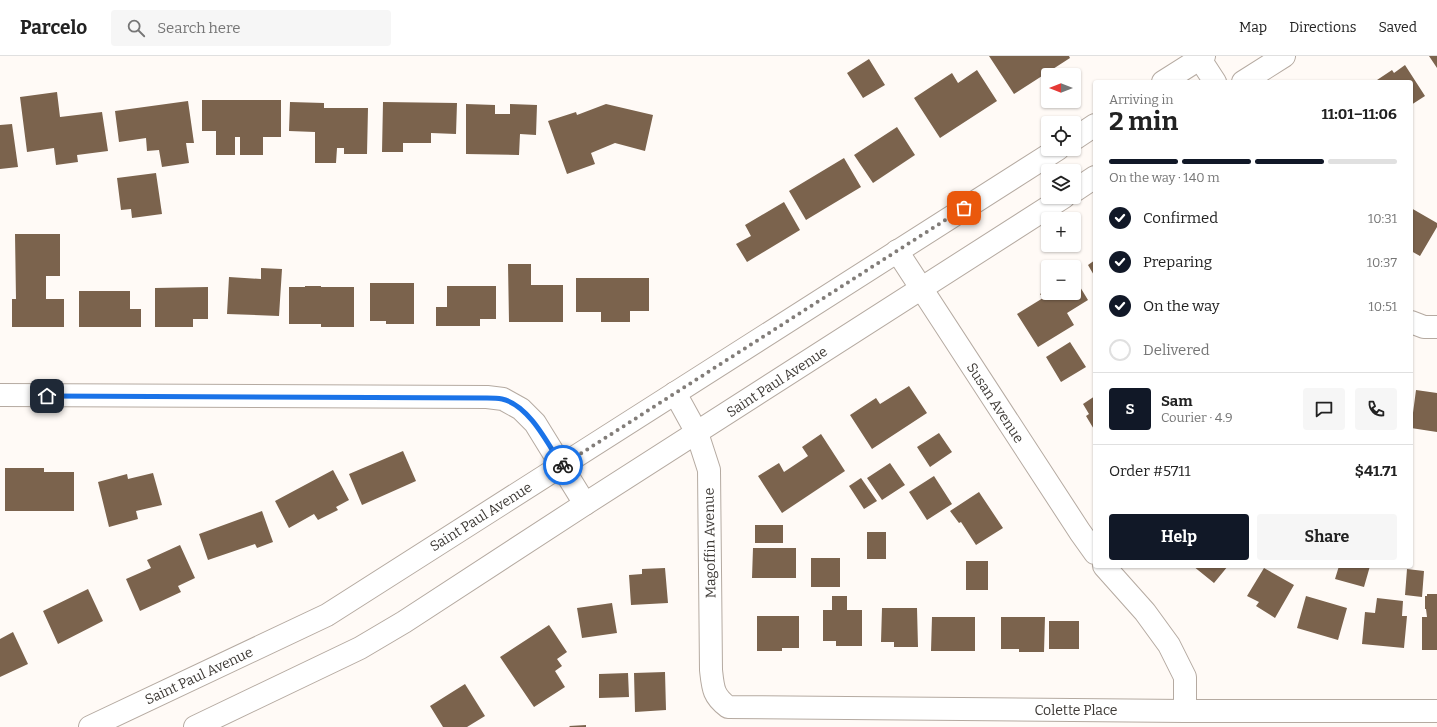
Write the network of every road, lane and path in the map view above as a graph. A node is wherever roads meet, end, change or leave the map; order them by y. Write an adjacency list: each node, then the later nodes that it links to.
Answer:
1 (1284, 56): 5 (main road)
2 (1202, 57): 3 (main road); 4 (main road)
3 (1167, 80)
4 (1214, 80)
5 (1246, 80)
6 (1093, 126): 7 (main road)
7 (1081, 134)
8 (1047, 156): 12 (main road, Saint Paul Avenue)
9 (1093, 178): 10 (main road)
10 (1081, 186)
11 (1053, 204): 13 (main road, Saint Paul Avenue)
12 (897, 251): 13 (main road, Susan Avenue); 16 (main road, Saint Paul Avenue)
13 (922, 289): 18 (main road, Saint Paul Avenue); 21 (main road, Susan Avenue)
14 (1413, 323): 15 (main road)
15 (1437, 327)
16 (676, 394): 18 (main road, Magoffin Avenue); 19 (main road, Saint Paul Avenue)
17 (0, 395): 19 (main road)
18 (697, 432): 20 (main road, Saint Paul Avenue); 23 (main road, Magoffin Avenue)
19 (562, 466): 20 (main road); 26 (main road, Saint Paul Avenue)
20 (585, 504): 27 (main road, Saint Paul Avenue)
21 (1093, 551)
22 (1106, 568): 24 (main road)
23 (718, 700): 24 (main road, Colette Place)
24 (1185, 711): 25 (main road, Colette Place)
25 (1437, 711)
26 (90, 727)
27 (195, 727)

